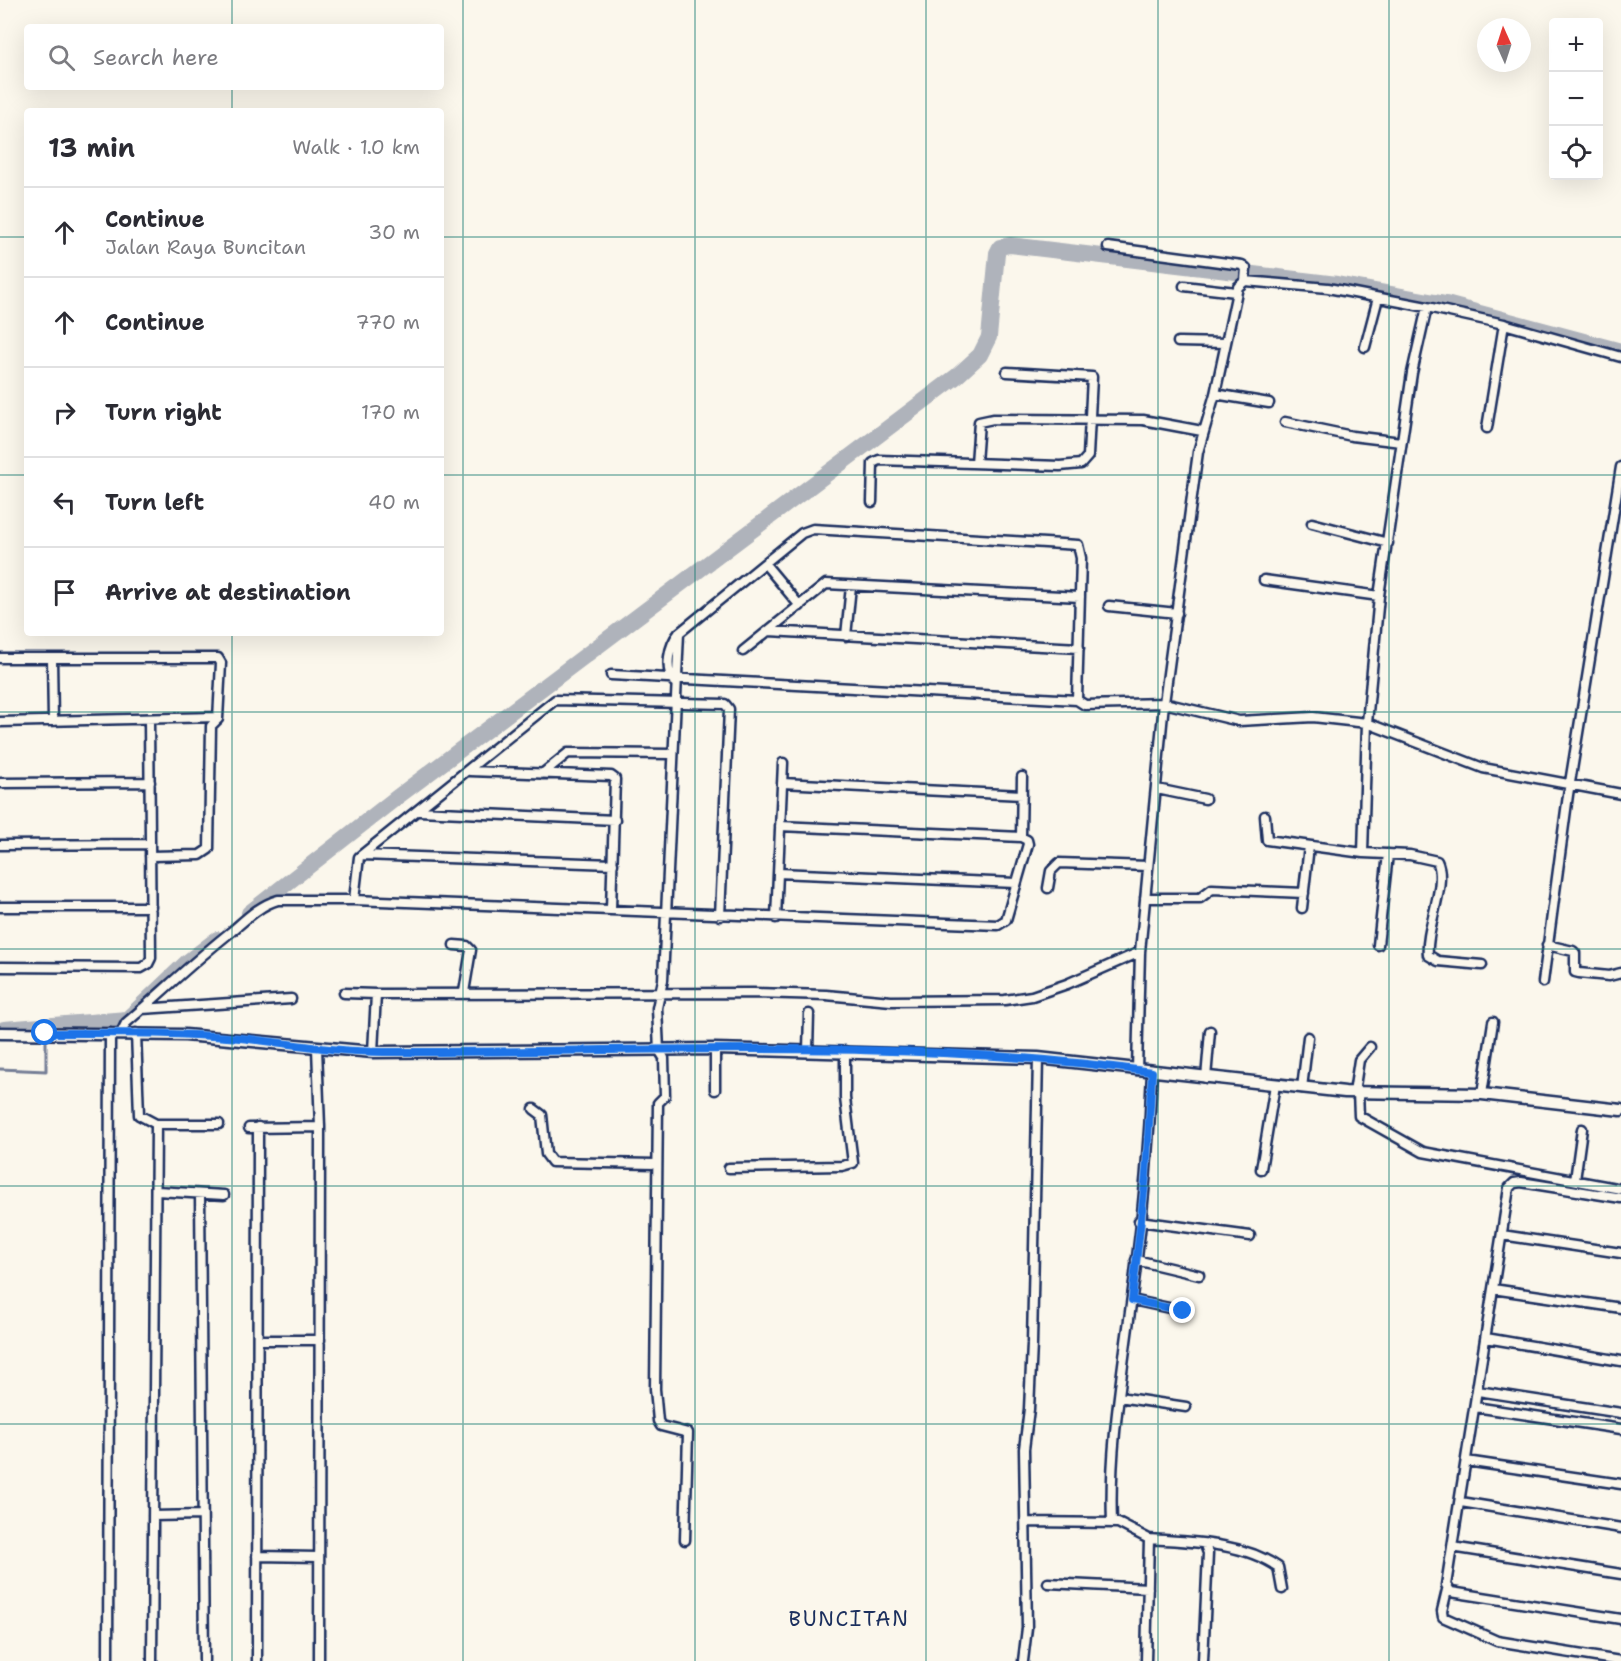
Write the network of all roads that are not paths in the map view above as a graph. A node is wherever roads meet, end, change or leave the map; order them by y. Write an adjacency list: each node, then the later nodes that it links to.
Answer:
1 (1108, 248): 2 (street)
2 (1246, 275): 4 (street); 5 (street)
3 (1184, 286): 4 (street)
4 (1236, 292): 9 (street)
5 (1378, 298): 6 (street); 10 (street)
6 (1427, 307): 7 (street); 19 (street)
7 (1504, 324): 11 (street); 17 (street)
8 (1178, 342): 9 (street)
9 (1227, 343): 13 (street)
10 (1365, 347)
11 (1621, 357)
12 (1007, 372): 15 (street)
13 (1215, 394): 14 (street); 18 (street)
14 (1269, 403)
15 (1088, 421): 18 (street); 20 (street); 20 (street)
16 (1286, 422): 19 (street)
17 (1487, 428)
18 (1202, 431): 32 (street)
19 (1401, 442): 24 (street)
20 (976, 463): 22 (street)
21 (1621, 467): 57 (street)
22 (872, 502)
23 (1312, 524): 24 (street)
24 (1388, 543): 28 (street)
25 (765, 564): 29 (street); 30 (street); 40 (street)
26 (1264, 580): 28 (street)
27 (850, 586): 29 (street); 30 (street); 34 (street)
28 (1379, 596): 47 (street)
29 (1080, 597): 35 (street)
30 (800, 606): 33 (street)
31 (1109, 606): 32 (street)
32 (1177, 613): 42 (street)
33 (769, 630): 34 (street); 36 (street)
34 (846, 636): 35 (street)
35 (1080, 648): 41 (street)
36 (742, 651)
37 (0, 658): 38 (street)
38 (52, 658): 43 (street); 45 (street)
39 (611, 675): 40 (street)
40 (675, 687): 41 (street); 48 (street); 50 (street); 86 (street)
41 (1077, 700): 42 (street)
42 (1164, 709): 47 (street); 56 (street)
43 (218, 717): 44 (street); 72 (street)
44 (149, 720): 45 (street); 53 (street)
45 (53, 721): 46 (street)
46 (0, 722)
47 (1366, 729): 57 (street); 69 (street)
48 (672, 754): 51 (street); 85 (street)
49 (783, 763): 55 (street)
50 (470, 771): 51 (street); 61 (street)
51 (542, 774): 63 (street)
52 (1022, 777): 59 (street)
53 (150, 782): 54 (street); 66 (street)
54 (0, 783)
55 (782, 783): 59 (street); 64 (street)
56 (1157, 789): 60 (street); 74 (street)
57 (1569, 790): 58 (street); 90 (street)
58 (1621, 794)
59 (1022, 795): 65 (street)
60 (1205, 799)
61 (418, 811): 63 (street); 71 (street)
62 (1264, 816): 68 (street)
63 (615, 820): 73 (street)
64 (780, 826): 65 (street); 75 (street)
65 (1021, 837): 76 (street)
66 (150, 844): 67 (street); 72 (street)
67 (0, 845)
68 (1309, 846): 69 (street); 78 (street)
69 (1363, 853): 70 (street)
70 (1388, 854): 89 (street); 92 (street)
71 (362, 855): 73 (street); 80 (street)
72 (150, 856): 82 (street)
73 (613, 864): 84 (street)
74 (1148, 866): 77 (street); 79 (street)
75 (778, 873): 76 (street); 87 (street)
76 (1017, 883): 87 (street)
77 (1048, 888)
78 (1304, 893): 79 (street); 83 (street)
79 (1145, 898): 91 (street)
80 (354, 900): 84 (street); 101 (street)
81 (0, 906): 82 (street)
82 (150, 907): 93 (street)
83 (1302, 908)
84 (611, 909): 85 (street)
85 (667, 912): 86 (street); 99 (street)
86 (720, 916): 87 (street)
87 (776, 918)
88 (454, 945): 96 (street)
89 (1378, 945)
90 (1547, 945): 94 (street); 95 (street)
91 (1140, 957): 99 (street); 117 (street)
92 (1482, 965)
93 (0, 967)
94 (1621, 973)
95 (1543, 982)
96 (464, 992): 98 (street); 99 (street)
97 (344, 993): 98 (street)
98 (376, 994): 114 (street)
99 (659, 994): 110 (street)
100 (291, 999): 101 (street)
101 (142, 1009): 106 (street)
102 (809, 1014): 111 (street)
103 (1492, 1022): 124 (street)
104 (1210, 1031): 119 (street)
105 (0, 1033): 106 (street)
106 (113, 1036): 108 (street); 182 (street)
107 (1308, 1037): 121 (street)
108 (136, 1038): 112 (street); 127 (street)
109 (1370, 1047): 123 (street)
110 (658, 1050): 114 (street); 115 (street); 131 (street)
111 (808, 1050): 113 (street); 115 (street)
112 (317, 1051): 114 (street); 129 (street)
113 (845, 1051): 116 (street); 132 (street)
114 (373, 1052)
115 (715, 1055): 122 (street)
116 (1038, 1058): 117 (street); 167 (street)
117 (1137, 1070): 118 (street)
118 (1152, 1072): 119 (street); 140 (street)
119 (1206, 1078): 120 (street)
120 (1275, 1085): 121 (street); 133 (street)
121 (1302, 1088): 123 (street)
122 (715, 1090)
123 (1356, 1092): 124 (street); 134 (street)
124 (1482, 1094): 126 (street)
125 (534, 1109): 131 (street)
126 (1621, 1110)
127 (156, 1124): 128 (street); 136 (street)
128 (219, 1124)
129 (320, 1127): 151 (street); 152 (street)
130 (1582, 1129): 134 (street)
131 (655, 1164): 171 (street)
132 (729, 1168)
133 (1261, 1169)
134 (1575, 1180): 135 (street)
135 (1621, 1189)
136 (157, 1191): 137 (street); 166 (street)
137 (200, 1194): 138 (street); 165 (street)
138 (224, 1195)
139 (1621, 1198): 141 (street)
140 (1139, 1221): 142 (street); 144 (street)
141 (1502, 1234): 143 (street); 146 (street)
142 (1250, 1236)
143 (1621, 1253)
144 (1136, 1260): 145 (street); 147 (street)
145 (1199, 1275)
146 (1493, 1289): 148 (street); 150 (street)
147 (1132, 1300): 149 (street); 155 (street)
148 (1621, 1308)
149 (1183, 1311)
150 (1486, 1338): 153 (street); 154 (street)
151 (258, 1340): 152 (street); 174 (street)
152 (320, 1340): 175 (street)
153 (1621, 1361)
154 (1478, 1391): 156 (street); 158 (street)
155 (1119, 1397): 157 (street); 168 (street)
156 (1574, 1405): 159 (street); 160 (street)
157 (1186, 1407)
158 (1475, 1407): 160 (street); 162 (street)
159 (1621, 1413)
160 (1572, 1421): 161 (street)
161 (1621, 1429)
162 (1466, 1461): 163 (street); 164 (street)
163 (1621, 1484)
164 (1461, 1502): 169 (street); 173 (street)
165 (202, 1515): 166 (street); 184 (street)
166 (153, 1516): 183 (street)
167 (1026, 1522): 168 (street); 187 (street)
168 (1113, 1522): 170 (street)
169 (1621, 1528)
170 (1149, 1539): 172 (street); 178 (street)
171 (686, 1540)
172 (1205, 1545): 179 (street); 189 (street)
173 (1452, 1546): 176 (street); 180 (street)
174 (257, 1556): 175 (street); 185 (street)
175 (319, 1557): 186 (street)
176 (1621, 1574)
177 (1048, 1583): 178 (street)
178 (1148, 1588): 188 (street)
179 (1282, 1589)
180 (1447, 1590): 181 (street); 190 (street)
181 (1621, 1619)
182 (108, 1661)
183 (152, 1661)
184 (204, 1661)
185 (257, 1661)
186 (319, 1661)
187 (1023, 1661)
188 (1146, 1661)
189 (1203, 1661)
190 (1620, 1661)

